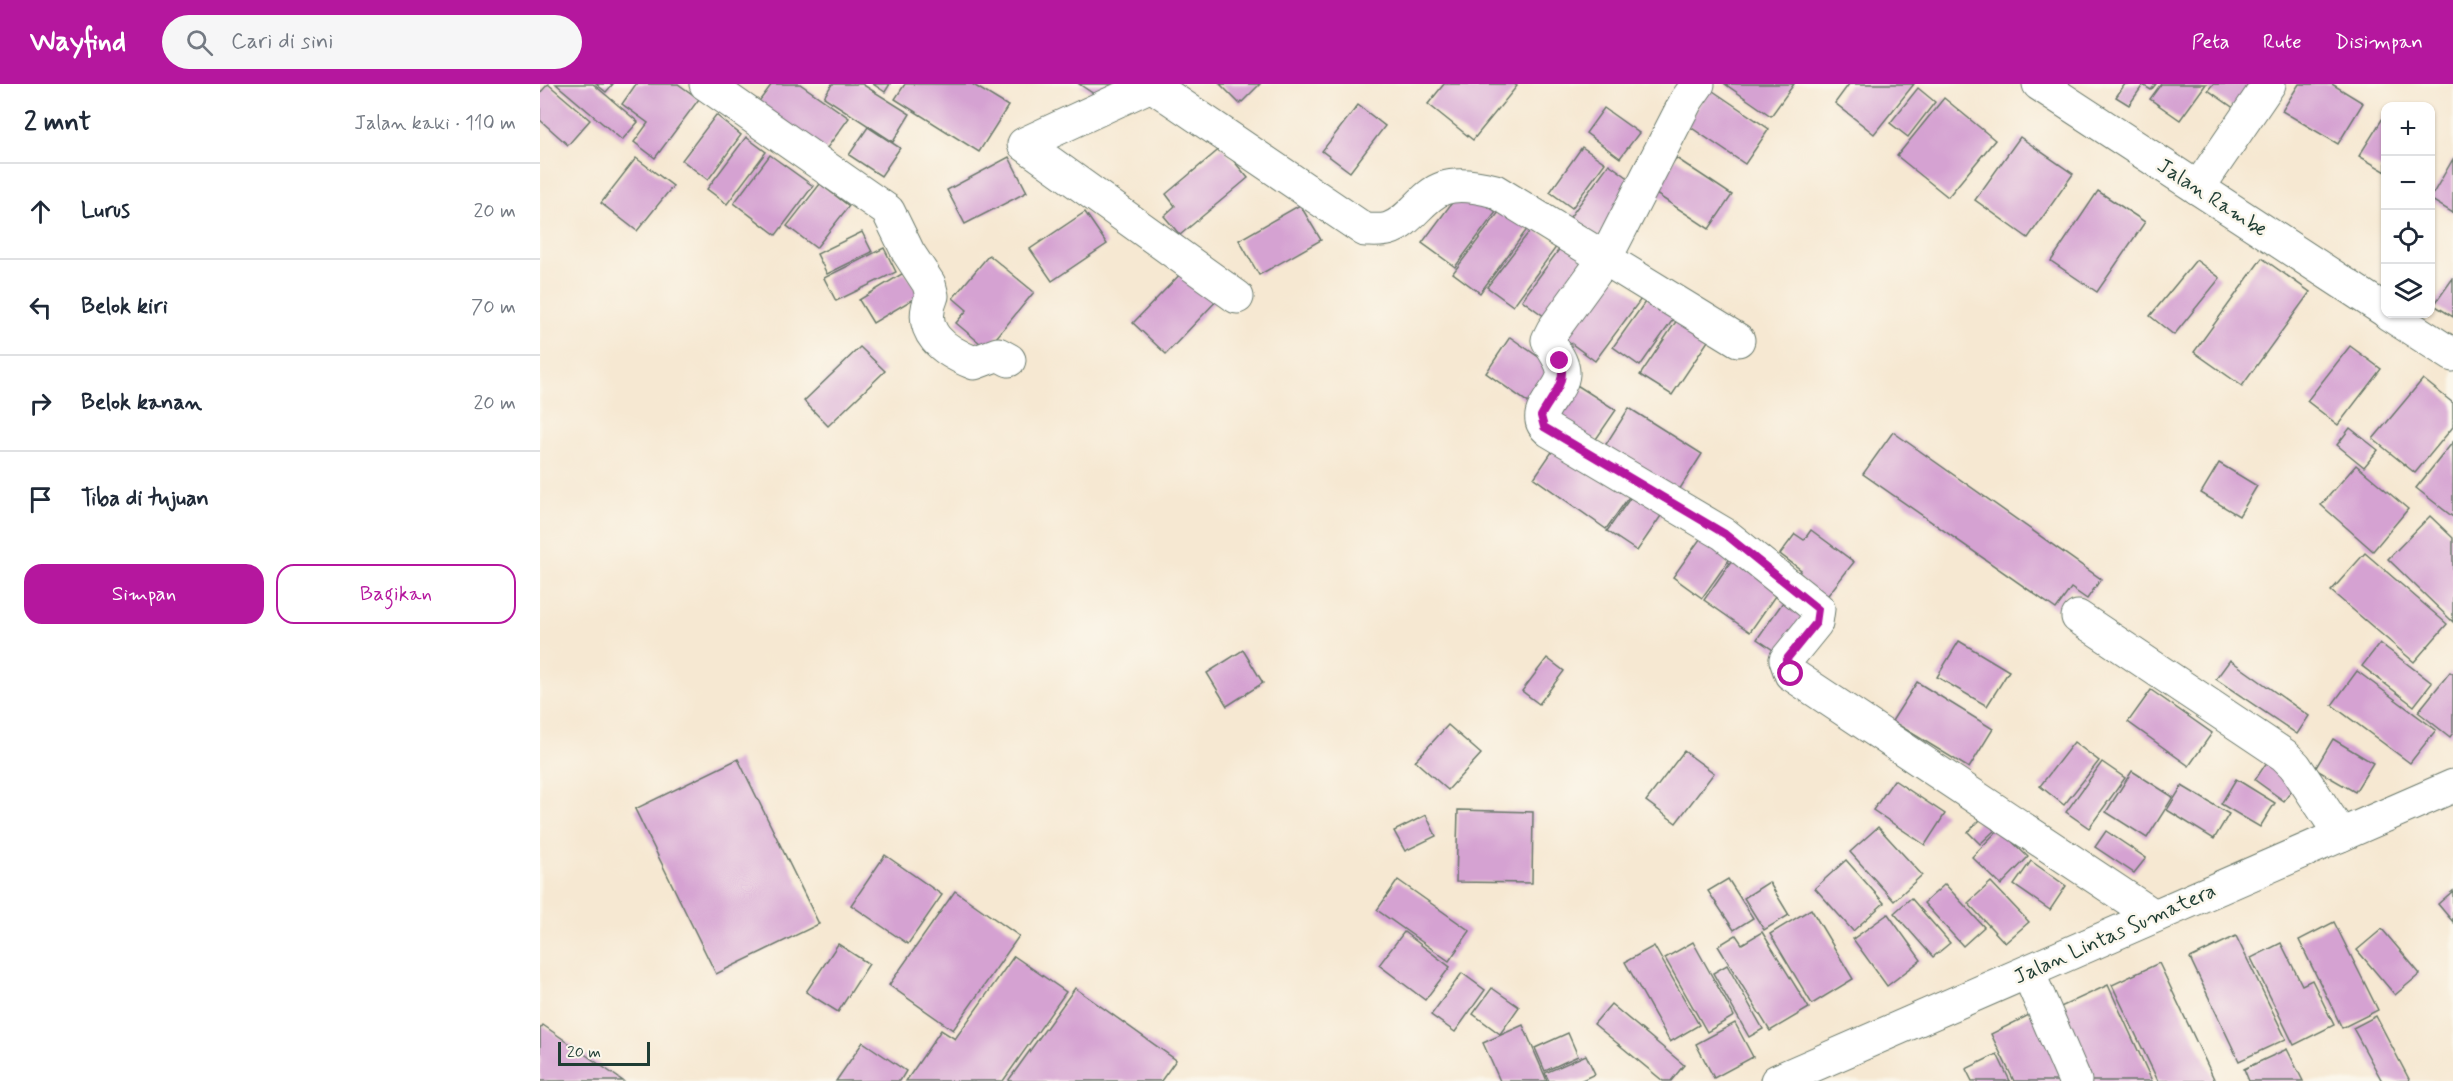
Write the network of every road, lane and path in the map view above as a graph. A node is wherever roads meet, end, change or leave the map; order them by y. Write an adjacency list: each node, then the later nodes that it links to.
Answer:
1 (706, 84): 13 (main road)
2 (1150, 84): 7 (main road); 8 (main road)
3 (1698, 84): 7 (main road)
4 (2039, 84): 6 (main road, Jalan Rambe)
5 (2269, 84): 6 (main road)
6 (2198, 188): 9 (main road, Jalan Rambe)
7 (1606, 257): 11 (main road); 17 (main road)
8 (1238, 297)
9 (2381, 308)
10 (2396, 318): 12 (main road, Jalan Rambe)
11 (1738, 340)
12 (2453, 356)
13 (1009, 360)
14 (2078, 617): 16 (main road)
15 (2453, 786): 16 (main road, Jalan Lintas Sumatera)
16 (2341, 835): 17 (main road, Jalan Lintas Sumatera)
17 (2154, 916): 18 (main road, Jalan Lintas Sumatera)
18 (2028, 972): 19 (main road, Jalan Lintas Sumatera); 20 (main road)
19 (1777, 1081)
20 (2075, 1081)

